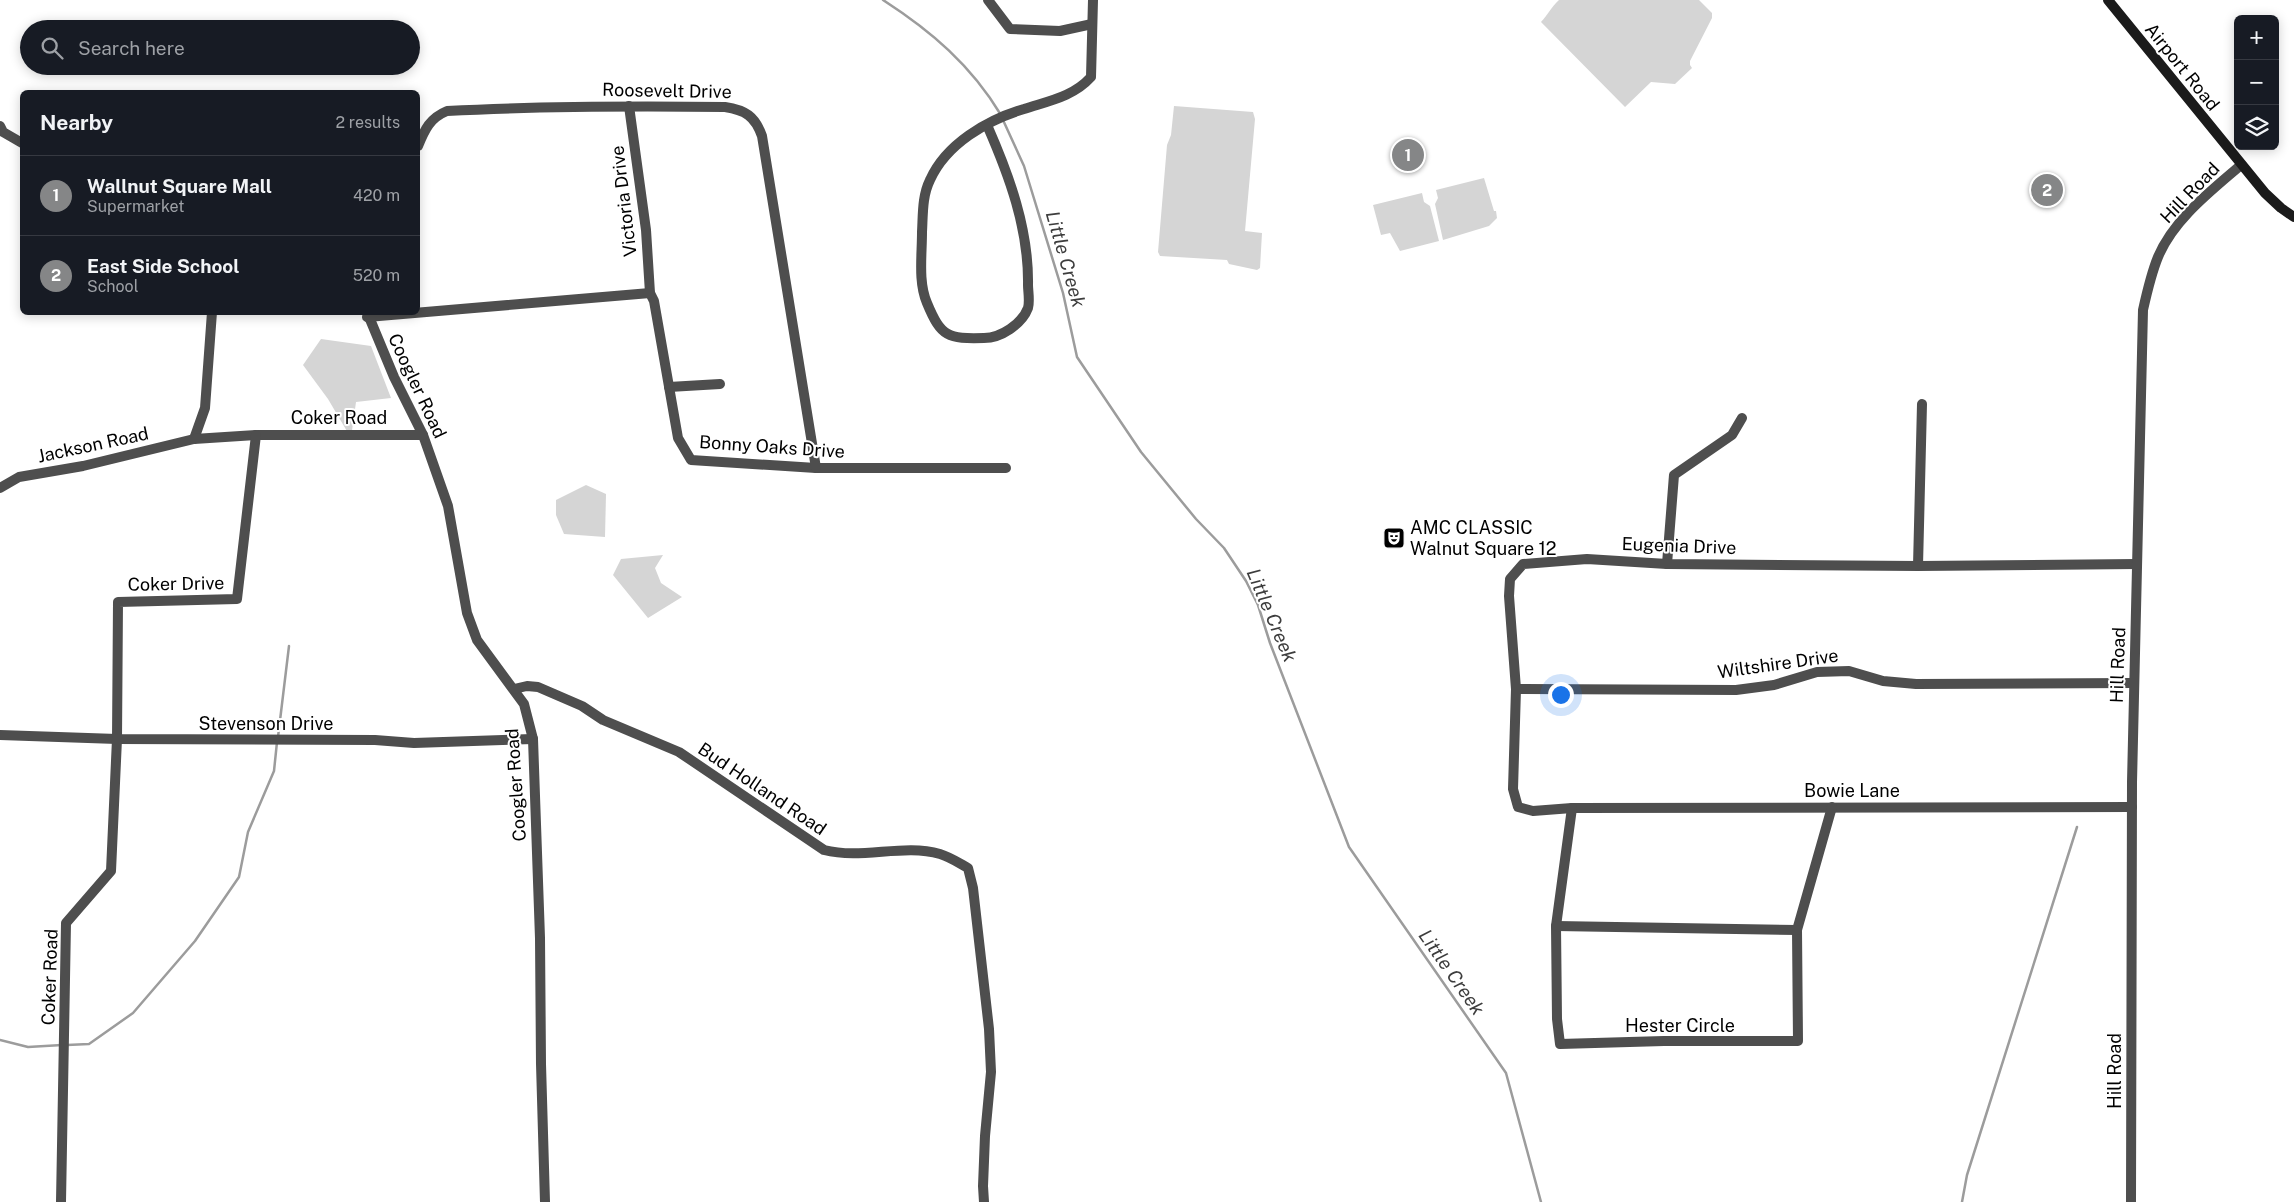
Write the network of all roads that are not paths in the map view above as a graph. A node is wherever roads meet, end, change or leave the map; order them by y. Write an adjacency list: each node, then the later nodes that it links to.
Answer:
1 (988, 0): 4 (street)
2 (1093, 0): 4 (street)
3 (2108, 0): 10 (street, Airport Road)
4 (1092, 24): 6 (street)
5 (629, 106): 8 (street, Roosevelt Drive); 12 (street, Victoria Drive); 23 (street, Roosevelt Drive)
6 (988, 125): 6 (street)
7 (0, 126): 9 (street)
8 (420, 141)
9 (20, 142)
10 (2241, 165): 11 (street, Airport Road); 27 (street, Hill Road)
11 (2294, 217)
12 (650, 293): 13 (street); 17 (street, Bonny Oaks Drive)
13 (420, 311)
14 (211, 315): 22 (street)
15 (367, 315): 21 (street, Coogler Road)
16 (720, 384): 17 (street)
17 (669, 387): 23 (street, Bonny Oaks Drive)
18 (1922, 404): 28 (street)
19 (1742, 418): 26 (street)
20 (256, 435): 21 (street, Coker Road); 22 (street, Jackson Road); 34 (street, Coker Drive)
21 (423, 435): 30 (street, Coogler Road)
22 (194, 439): 25 (street, Jackson Road)
23 (816, 468): 24 (street, Bonny Oaks Drive)
24 (1006, 468)
25 (0, 488)
26 (1667, 564): 28 (street, Eugenia Drive); 31 (street, Eugenia Drive)
27 (2137, 564): 28 (street, Eugenia Drive); 29 (street, Hill Road)
28 (1918, 566)
29 (2133, 684): 31 (street, Wiltshire Drive); 36 (street, Hill Road)
30 (514, 689): 33 (street, Coogler Road); 42 (street, Bud Holland Road)
31 (1516, 689): 37 (street, Eugenia Drive)
32 (0, 735): 34 (street, Stevenson Drive)
33 (533, 738): 34 (street, Stevenson Drive); 41 (street, Coogler Road)
34 (117, 739): 40 (street, Coker Road)
35 (1832, 807): 36 (street, Bowie Lane); 37 (street, Bowie Lane); 39 (street, Hester Circle)
36 (2132, 807): 43 (street, Hill Road)
37 (1572, 808): 38 (street, Hester Circle)
38 (1556, 926): 39 (street); 39 (street, Hester Circle)
39 (1797, 930)
40 (61, 1202)
41 (545, 1202)
42 (984, 1202)
43 (2132, 1202)

